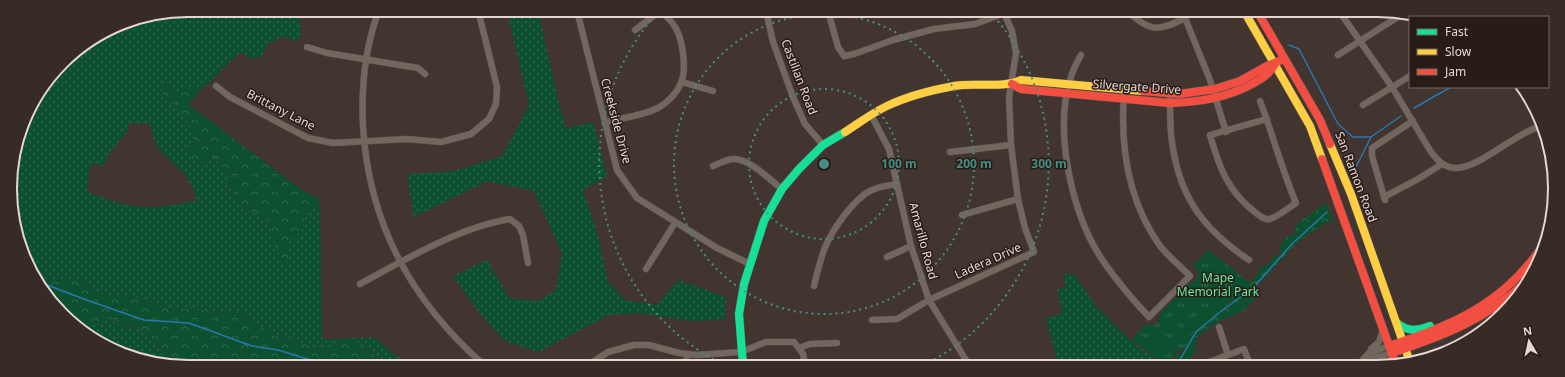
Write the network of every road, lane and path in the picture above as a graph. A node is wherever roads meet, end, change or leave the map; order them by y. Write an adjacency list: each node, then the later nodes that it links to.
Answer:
1 (377, 17): 23 (street)
2 (480, 17): 49 (street, Brittany Lane)
3 (579, 17): 46 (street, Creekside Drive)
4 (652, 17): 16 (street)
5 (666, 17): 28 (street)
6 (767, 17): 50 (street, Castilian Road)
7 (830, 17): 8 (street)
8 (992, 17)
9 (1006, 17): 29 (street)
10 (1135, 17): 14 (street)
11 (1247, 17): 19 (street, San Ramon Road)
12 (1260, 17): 22 (street, San Ramon Road)
13 (1344, 17): 17 (street)
14 (1185, 18): 34 (street)
15 (1397, 18): 17 (street)
16 (635, 30)
17 (1361, 41): 21 (street); 32 (street)
18 (307, 47): 23 (street)
19 (1267, 52): 24 (street, San Ramon Road); 25 (street)
20 (1081, 55): 30 (street)
21 (1338, 55)
22 (1284, 59): 24 (street, Silvergate Drive); 73 (street, San Ramon Road)
23 (366, 60): 26 (street); 49 (street)
24 (1275, 64): 25 (street, Silvergate Drive); 39 (street, Silvergate Drive); 76 (street, San Ramon Road)
25 (1262, 69): 34 (street, Silvergate Drive)
26 (425, 74)
27 (1409, 77): 32 (street)
28 (682, 82): 35 (street); 46 (street)
29 (1012, 84): 30 (street, Silvergate Drive); 36 (street, Silvergate Drive); 43 (street, Silvergate Drive); 51 (street)
30 (1069, 84): 33 (street, Silvergate Drive); 36 (street)
31 (216, 86): 49 (street, Brittany Lane)
32 (1392, 87): 42 (street); 45 (street)
33 (1124, 90): 37 (street, Silvergate Drive); 38 (street)
34 (1213, 90): 37 (street, Silvergate Drive); 39 (street)
35 (713, 91)
36 (1068, 94): 38 (street, Silvergate Drive); 38 (street)
37 (1170, 94): 41 (street)
38 (1124, 99): 41 (street, Silvergate Drive)
39 (1216, 99): 41 (street, Silvergate Drive); 48 (street)
40 (1260, 101): 44 (street)
41 (1170, 103): 62 (street)
42 (1363, 105)
43 (871, 115): 50 (street, Silvergate Drive); 55 (street, Amarillo Road)
44 (1267, 119): 48 (street); 48 (street)
45 (1413, 120): 53 (street); 53 (street)
46 (605, 122): 59 (street, Creekside Drive)
47 (1537, 128): 53 (street)
48 (1226, 132)
49 (364, 140): 63 (street)
50 (823, 145): 56 (street, Silvergate Drive)
51 (1011, 145): 52 (street); 57 (street)
52 (950, 152)
53 (1442, 164)
54 (713, 166): 56 (street)
55 (897, 184): 60 (street, Amarillo Road); 69 (street)
56 (782, 189): 66 (street, Silvergate Drive)
57 (1018, 199): 58 (street); 70 (street, Ladera Drive)
58 (962, 215)
59 (674, 222): 66 (street, Creekside Drive); 67 (street)
60 (911, 246): 61 (street); 70 (street, Amarillo Road)
61 (887, 256)
62 (1249, 260)
63 (400, 262): 64 (street); 68 (street); 87 (street)
64 (528, 263)
65 (1530, 263): 74 (street)
66 (750, 264): 81 (street, Silvergate Drive)
67 (646, 269)
68 (360, 284)
69 (814, 286)
70 (929, 300): 72 (street, Ladera Drive); 92 (street, Amarillo Road)
71 (1502, 305): 78 (street)
72 (872, 320)
73 (1397, 323): 74 (street); 78 (street, San Ramon Road)
74 (1453, 323): 78 (street)
75 (1219, 327): 84 (street)
76 (1383, 328): 80 (street, San Ramon Road); 82 (street)
77 (837, 343): 79 (street)
78 (1404, 345): 80 (street); 85 (street, San Ramon Road)
79 (799, 348): 81 (street); 91 (street)
80 (1391, 349): 82 (street); 86 (street, San Ramon Road); 96 (street)
81 (741, 352): 83 (street); 90 (street, Silvergate Drive)
82 (1368, 353): 95 (street)
83 (687, 355): 88 (street); 89 (street)
84 (1228, 355): 93 (street); 94 (street)
85 (1408, 357)
86 (1394, 359)
87 (477, 360)
88 (597, 360)
89 (687, 360)
90 (742, 360)
91 (804, 360)
92 (965, 360)
93 (1216, 360)
94 (1248, 360)
95 (1363, 360)
96 (1368, 360)

